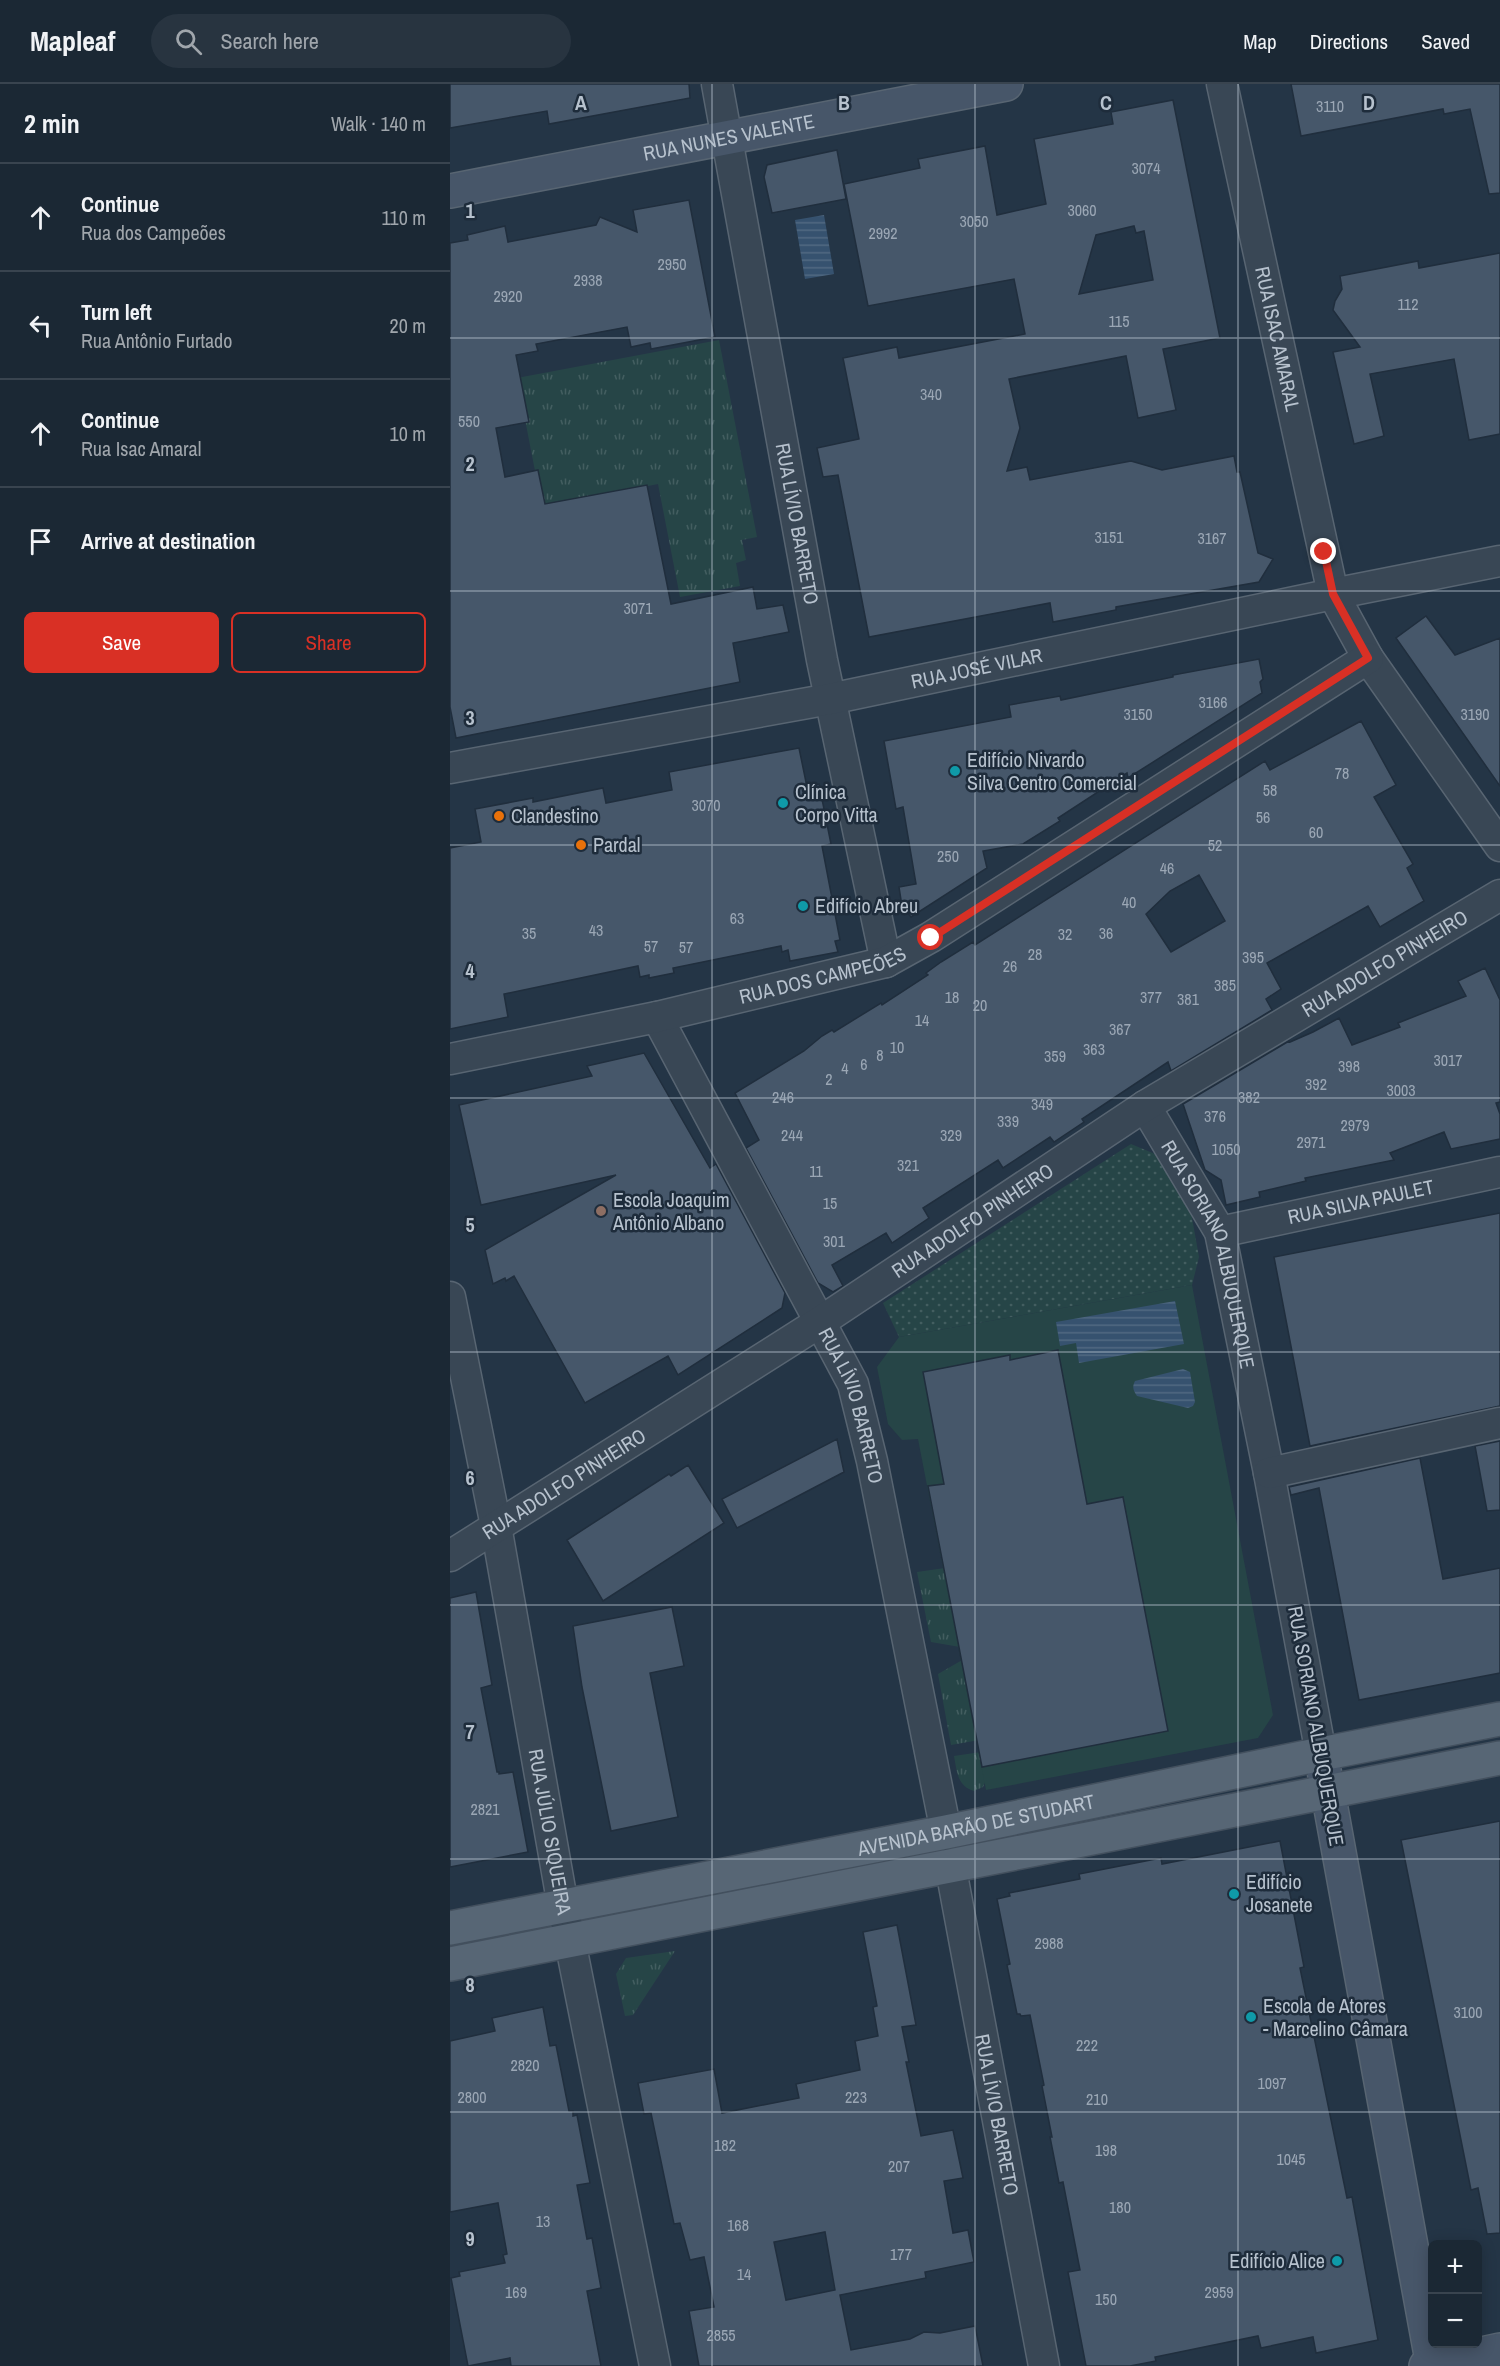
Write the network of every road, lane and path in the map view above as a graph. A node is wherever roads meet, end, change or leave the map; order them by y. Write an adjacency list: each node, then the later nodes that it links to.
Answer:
1 (717, 84): 4 (street, RUA LÍVIO BARRETO)
2 (1006, 84): 4 (street, RUA NUNES VALENTE)
3 (1222, 84): 7 (street, RUA ISAC AMARAL)
4 (728, 137): 5 (street, RUA NUNES VALENTE); 9 (street, RUA LÍVIO BARRETO)
5 (450, 191)
6 (1500, 561): 7 (street, RUA JOSÉ VILAR)
7 (1333, 594): 8 (street, RUA ISAC AMARAL); 9 (street, RUA JOSÉ VILAR)
8 (1368, 658): 11 (street, RUA ISAC AMARAL); 13 (street, RUA DOS CAMPEÕES)
9 (830, 699): 10 (street, RUA JOSÉ VILAR); 13 (street, RUA LÍVIO BARRETO)
10 (450, 768)
11 (1500, 846)
12 (1500, 895): 16 (street, RUA ADOLFO PINHEIRO)
13 (886, 962): 14 (street, RUA DOS CAMPEÕES)
14 (657, 1017): 15 (street, RUA DOS CAMPEÕES); 20 (street, RUA LÍVIO BARRETO)
15 (450, 1059)
16 (1145, 1106): 18 (street, RUA SORIANO ALBUQUERQUE); 20 (street, RUA ADOLFO PINHEIRO)
17 (1500, 1172): 18 (street, RUA SILVA PAULET)
18 (1220, 1232): 23 (street, RUA SORIANO ALBUQUERQUE)
19 (450, 1297): 21 (street, RUA JÚLIO SIQUEIRA)
20 (820, 1322): 24 (street, RUA ADOLFO PINHEIRO); 30 (street, RUA LÍVIO BARRETO)
21 (458, 1385): 24 (street, RUA JÚLIO SIQUEIRA)
22 (1500, 1424): 23 (street)
23 (1269, 1473): 27 (street, RUA SORIANO ALBUQUERQUE)
24 (496, 1526): 25 (street, RUA ADOLFO PINHEIRO); 32 (street, RUA JÚLIO SIQUEIRA)
25 (450, 1556)
26 (1500, 1719): 27 (main road, AVENIDA BARÃO DE STUDART)
27 (1321, 1754): 29 (street, RUA SORIANO ALBUQUERQUE); 30 (main road, AVENIDA BARÃO DE STUDART)
28 (1500, 1758): 29 (main road, AVENIDA BARÃO DE STUDART)
29 (1328, 1791): 31 (main road, AVENIDA BARÃO DE STUDART); 39 (street, RUA SORIANO ALBUQUERQUE)
30 (946, 1832): 32 (main road, AVENIDA BARÃO DE STUDART)
31 (950, 1864): 34 (main road, AVENIDA BARÃO DE STUDART); 38 (street, RUA LÍVIO BARRETO)
32 (563, 1906): 33 (main road, AVENIDA BARÃO DE STUDART); 34 (street, RUA JÚLIO SIQUEIRA)
33 (450, 1928)
34 (570, 1941): 35 (main road, AVENIDA BARÃO DE STUDART); 37 (street, RUA JÚLIO SIQUEIRA)
35 (450, 1964)
36 (1500, 2350): 39 (street)
37 (655, 2366)
38 (1044, 2366)
39 (1430, 2366)

